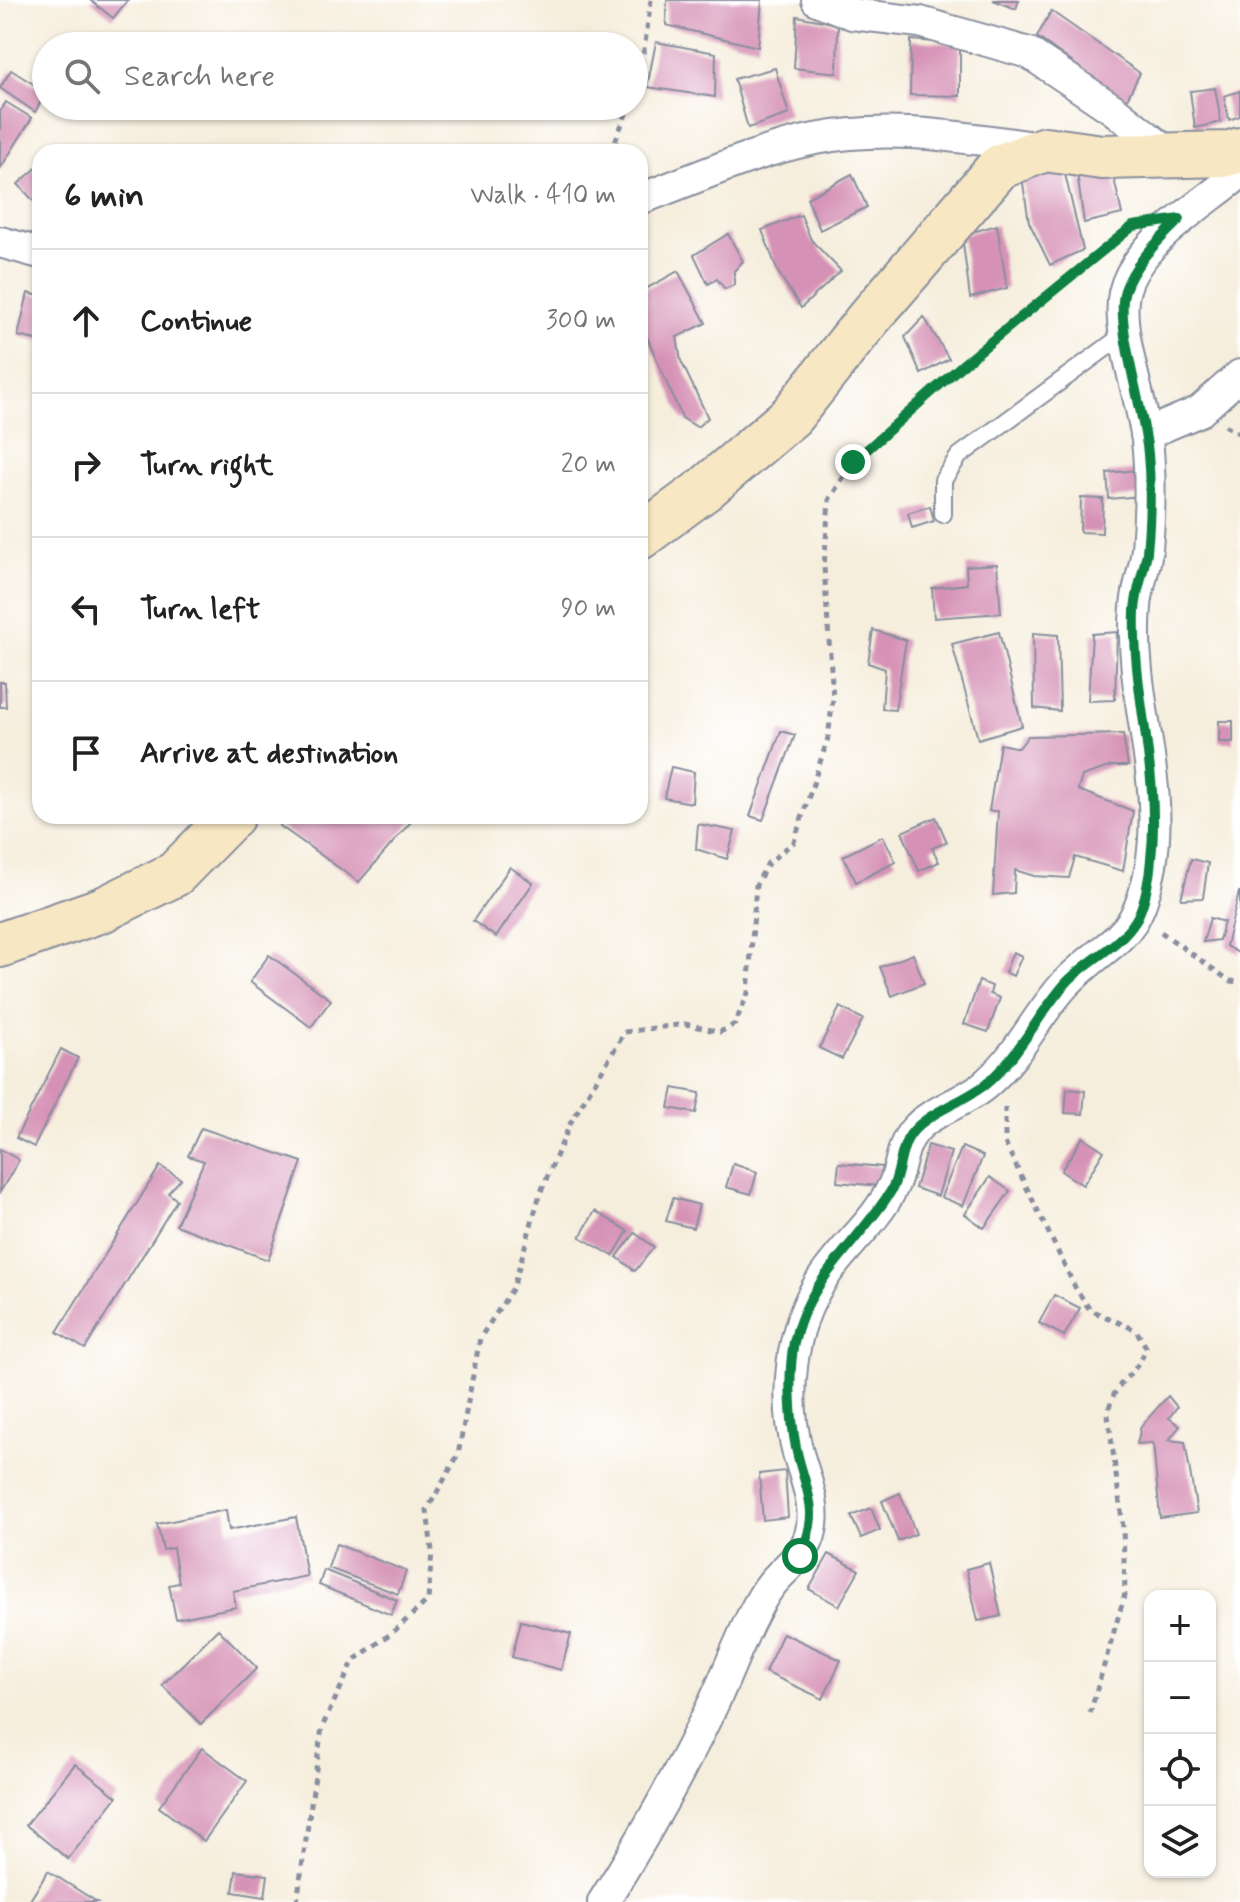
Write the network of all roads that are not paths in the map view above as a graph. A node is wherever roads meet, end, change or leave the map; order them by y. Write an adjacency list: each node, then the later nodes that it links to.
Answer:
1 (817, 0): 4 (street)
2 (1045, 149): 4 (main road); 6 (street); 13 (main road)
3 (1240, 150): 4 (main road)
4 (1171, 155)
5 (1240, 173): 9 (street)
6 (648, 196)
7 (0, 242): 8 (street)
8 (32, 251)
9 (1126, 333): 11 (street); 12 (lane)
10 (1239, 373): 11 (street)
11 (1146, 434): 16 (street)
12 (943, 514)
13 (648, 531)
14 (224, 824): 15 (main road)
15 (0, 945)
16 (603, 1902)

